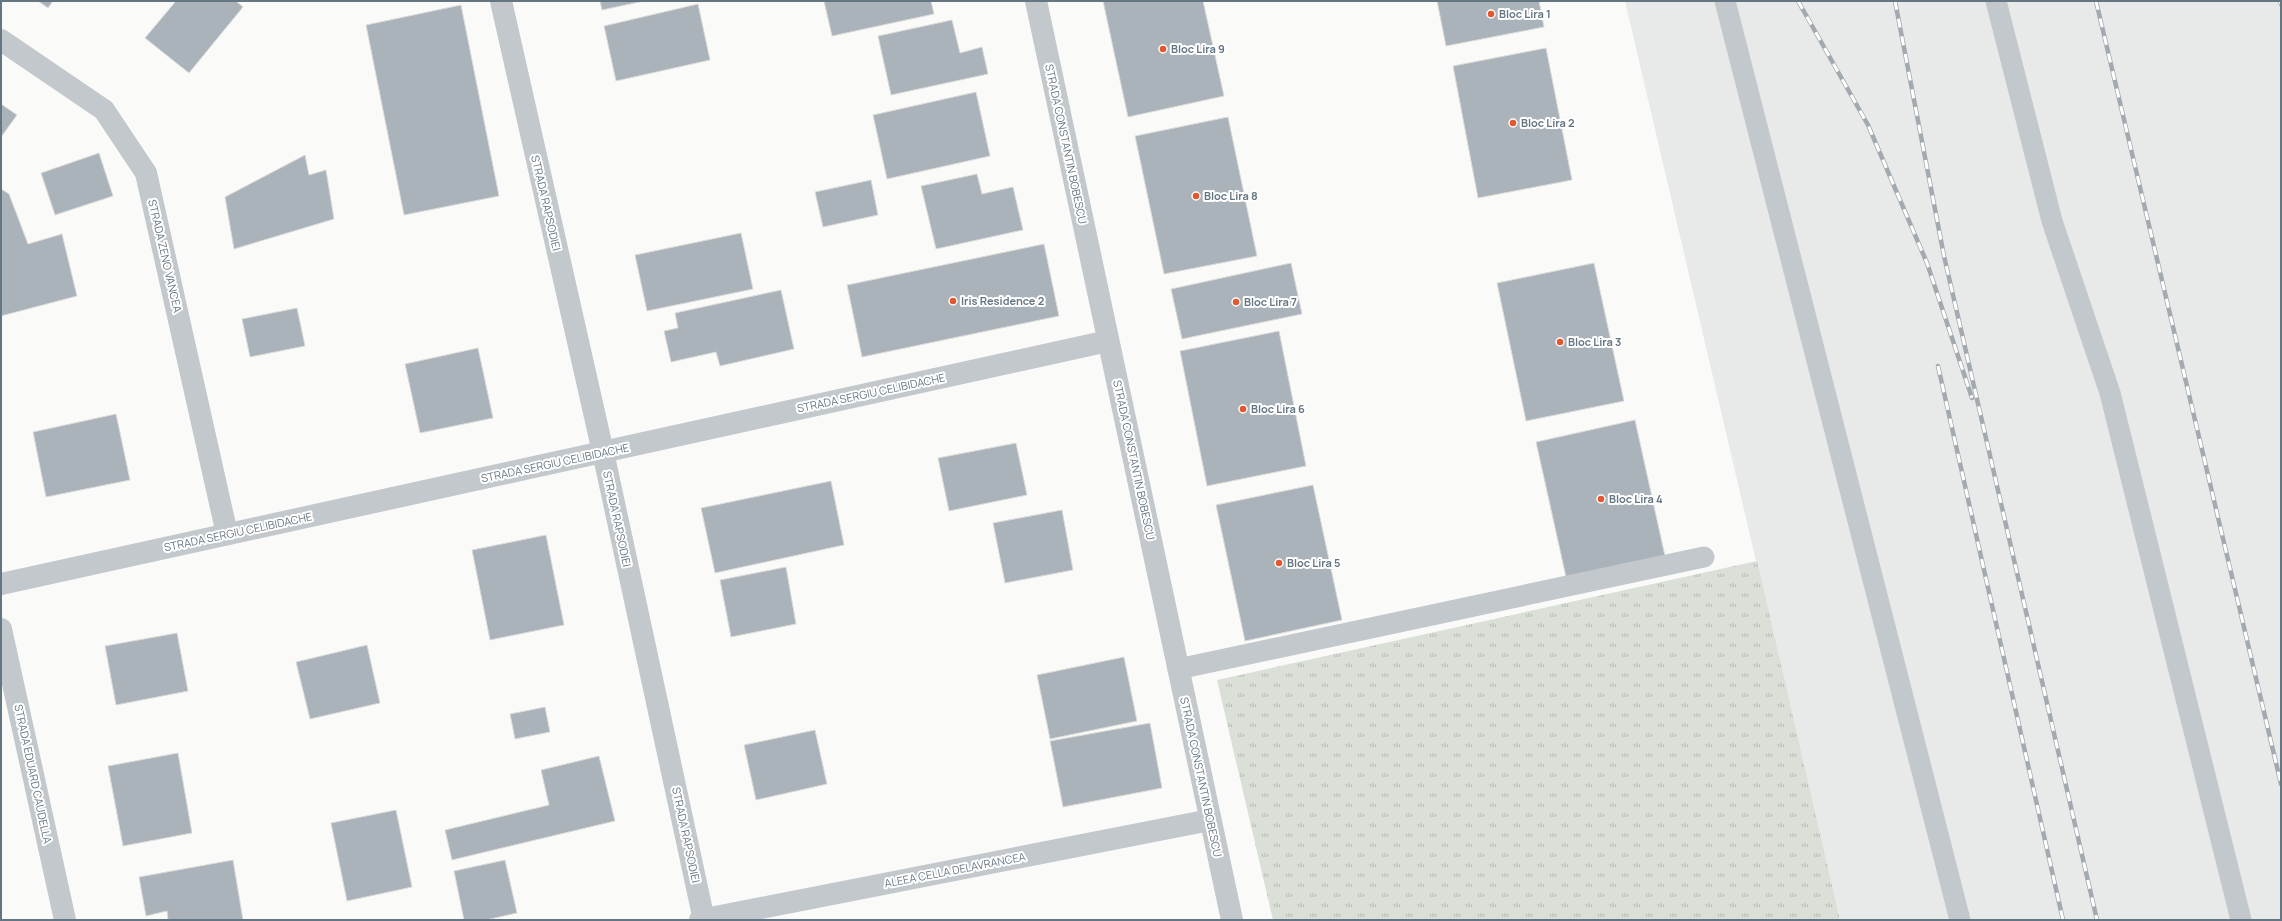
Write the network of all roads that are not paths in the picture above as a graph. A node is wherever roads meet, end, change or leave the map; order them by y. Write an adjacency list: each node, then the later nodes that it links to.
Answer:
1 (501, 1): 7 (street, STRADA RAPSODIEI)
2 (1036, 1): 6 (street, STRADA CONSTANTIN BOBESCU)
3 (1725, 1): 17 (lane)
4 (1996, 1): 18 (lane)
5 (1, 40): 8 (street, STRADA ZENO VANCEA)
6 (1108, 340): 7 (street, STRADA SERGIU CELIBIDACHE); 12 (street, STRADA CONSTANTIN BOBESCU)
7 (603, 452): 8 (street, STRADA SERGIU CELIBIDACHE); 15 (street, STRADA RAPSODIEI)
8 (227, 534): 10 (street, STRADA SERGIU CELIBIDACHE)
9 (1704, 557): 12 (lane)
10 (1, 584)
11 (1, 628): 14 (street, STRADA EDUARD CAUDELLA)
12 (1178, 669): 13 (street, STRADA CONSTANTIN BOBESCU)
13 (1210, 820): 15 (street, ALEEA CELLA DELAVRANCEA); 16 (street, STRADA CONSTANTIN BOBESCU)
14 (65, 920)
15 (703, 920)
16 (1232, 920)
17 (1960, 920)
18 (2241, 920)

